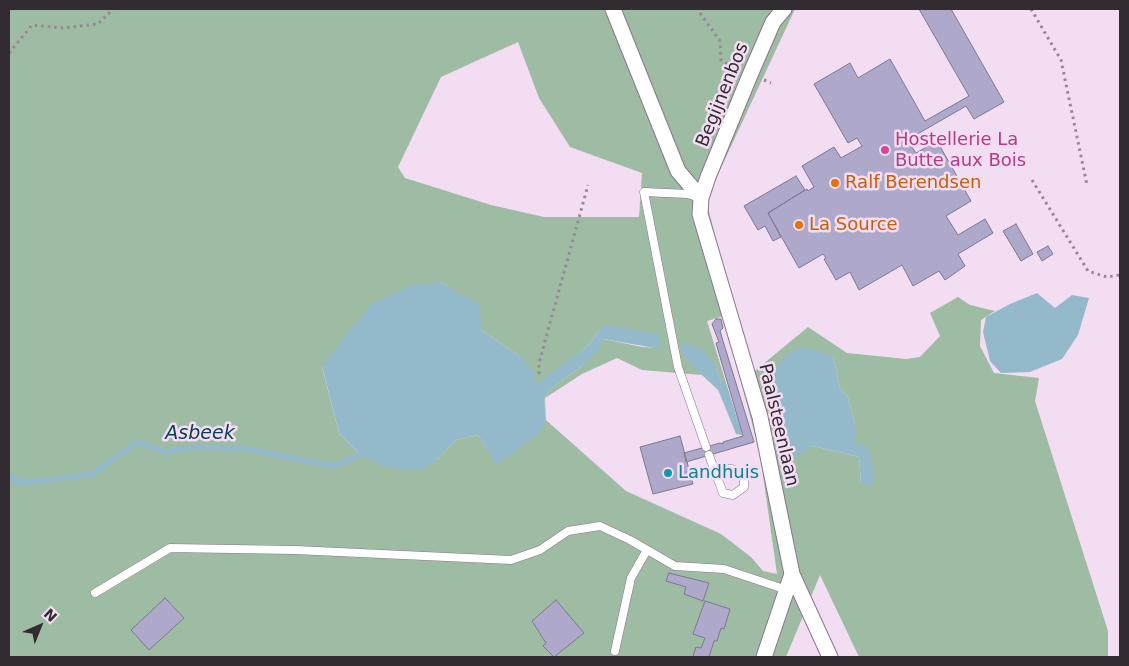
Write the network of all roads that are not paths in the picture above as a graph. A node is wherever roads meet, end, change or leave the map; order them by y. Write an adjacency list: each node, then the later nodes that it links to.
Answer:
1 (612, 9): 3 (street)
2 (784, 9): 3 (street, Begijnenbos)
3 (701, 198): 4 (lane); 6 (street, Paalsteenlaan)
4 (714, 469)
5 (647, 550): 7 (lane); 8 (lane); 9 (lane)
6 (792, 574): 7 (street); 11 (street, Paalsteenlaan)
7 (787, 590): 10 (street)
8 (95, 593)
9 (615, 651)
10 (764, 657)
11 (830, 657)

